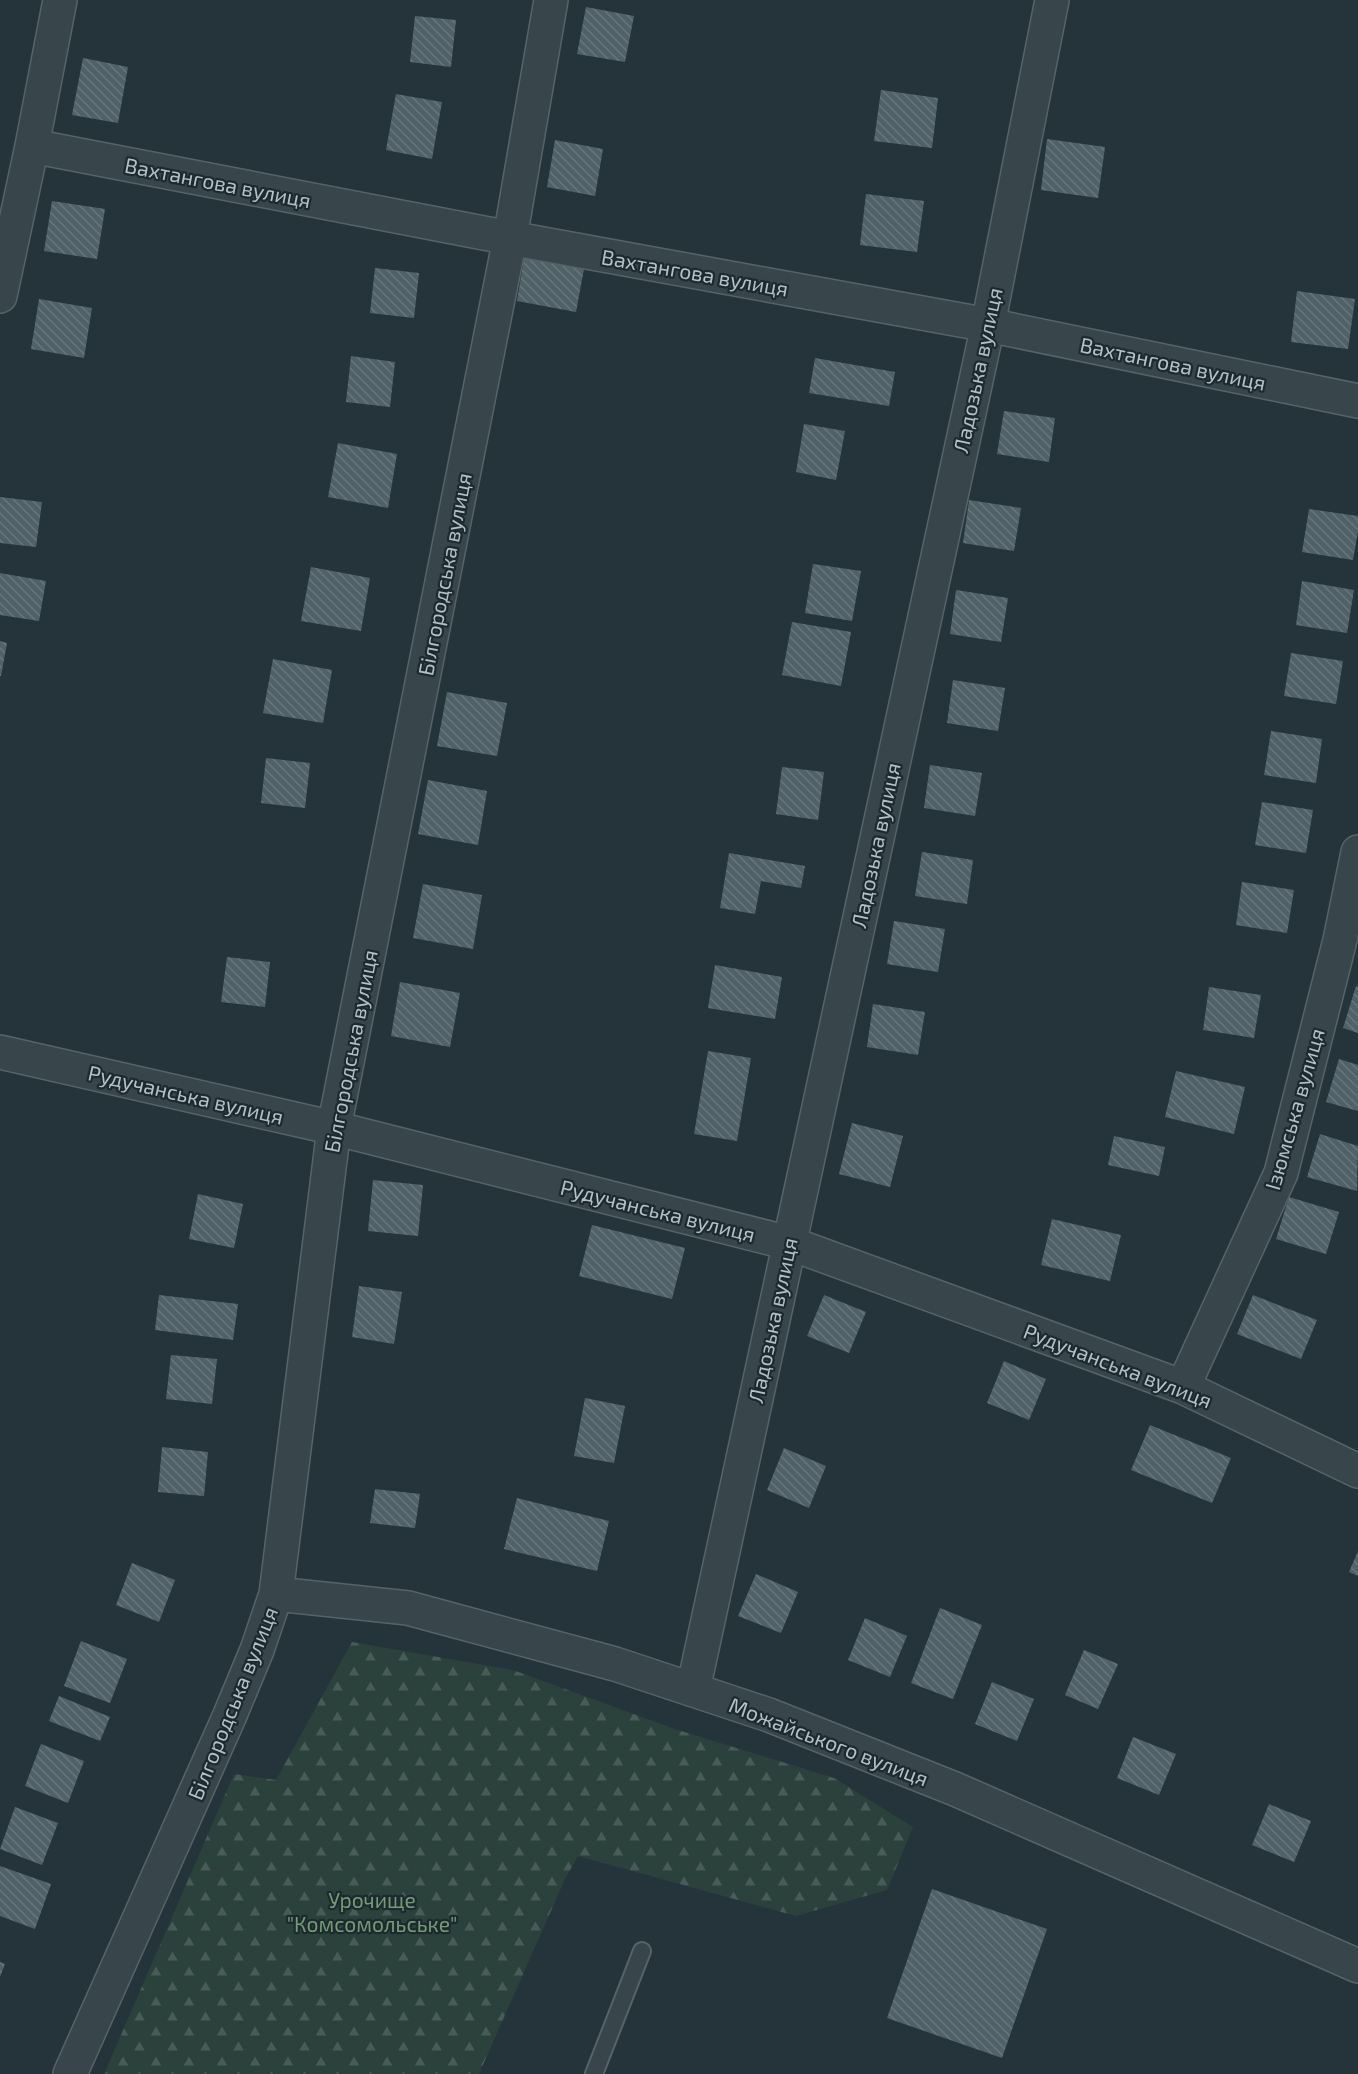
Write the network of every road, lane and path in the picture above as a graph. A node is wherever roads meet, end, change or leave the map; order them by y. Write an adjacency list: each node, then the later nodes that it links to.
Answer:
1 (60, 0): 4 (street)
2 (551, 0): 5 (street, Білгородська вулиця)
3 (1052, 0): 7 (street, Ладозька вулиця)
4 (32, 146): 5 (street, Вахтангова вулиця); 6 (street)
5 (510, 238): 7 (street, Вахтангова вулиця); 11 (street, Білгородська вулиця)
6 (0, 296)
7 (988, 325): 8 (street, Вахтангова вулиця); 12 (street, Ладозька вулиця)
8 (1358, 401)
9 (1358, 852): 13 (street, Ізюмська вулиця)
10 (0, 1052): 11 (street, Рудучанська вулиця)
11 (334, 1128): 12 (street, Рудучанська вулиця); 15 (street, Білгородська вулиця)
12 (789, 1244): 13 (street, Рудучанська вулиця); 16 (street, Ладозька вулиця)
13 (1183, 1387): 14 (street, Рудучанська вулиця)
14 (1358, 1471)
15 (276, 1594): 16 (street, Можайського вулиця); 19 (street, Білгородська вулиця)
16 (693, 1690): 18 (street, Можайського вулиця)
17 (642, 1952): 20 (lane)
18 (1358, 1966)
19 (70, 2074)
20 (594, 2074)

